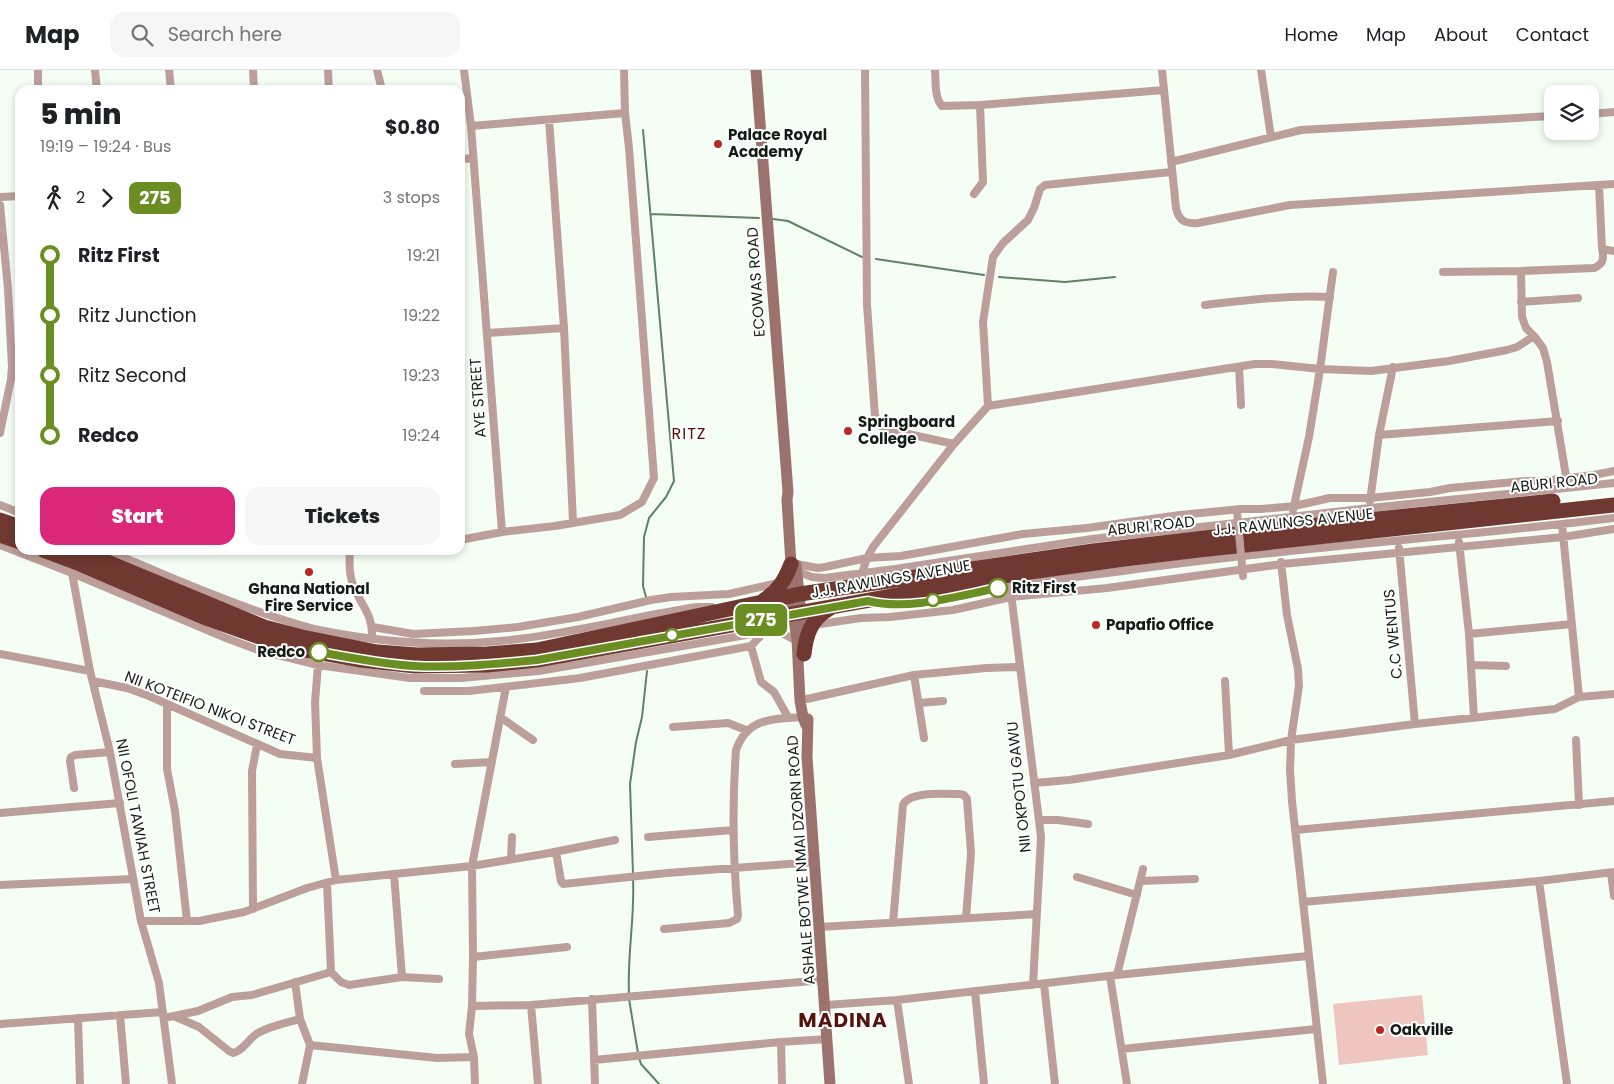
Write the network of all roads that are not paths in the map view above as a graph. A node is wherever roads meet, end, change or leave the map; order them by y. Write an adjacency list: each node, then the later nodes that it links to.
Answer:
1 (38, 70): 14 (street)
2 (95, 70): 15 (street)
3 (169, 70): 16 (street)
4 (253, 70): 17 (street)
5 (328, 70): 18 (street)
6 (376, 70): 19 (street)
7 (464, 70): 27 (street, AYE STREET)
8 (624, 70): 23 (street)
9 (756, 70): 104 (main road, ECOWAS ROAD)
10 (864, 70): 61 (street)
11 (935, 70): 21 (street)
12 (1162, 70): 20 (street)
13 (1261, 70): 28 (street)
14 (38, 85)
15 (96, 85)
16 (170, 85)
17 (254, 85)
18 (329, 85)
19 (380, 85)
20 (1164, 90): 21 (street); 31 (street)
21 (980, 105): 35 (street)
22 (1614, 112): 24 (street)
23 (625, 113): 26 (street); 79 (street)
24 (1599, 113)
25 (1544, 116): 28 (street)
26 (549, 120): 27 (street); 48 (street)
27 (471, 126): 29 (street, AYE STREET)
28 (1271, 136): 31 (street)
29 (473, 158): 30 (street); 49 (street, AYE STREET)
30 (465, 159)
31 (1171, 162): 32 (street)
32 (1172, 172): 34 (street); 57 (street)
33 (1614, 184): 34 (street)
34 (1598, 185): 39 (street)
35 (974, 194)
36 (15, 196): 37 (street)
37 (0, 197)
38 (0, 205): 54 (street)
39 (1602, 249): 40 (street); 41 (street)
40 (1614, 251)
41 (1521, 271): 43 (street); 46 (street)
42 (1333, 272): 44 (street)
43 (1443, 272)
44 (1330, 297): 47 (street); 53 (street)
45 (1578, 298): 46 (street)
46 (1521, 302): 50 (street)
47 (1205, 305)
48 (564, 328): 49 (street); 79 (street)
49 (488, 333): 85 (street, AYE STREET)
50 (1534, 336): 52 (street); 58 (street)
51 (1239, 367): 53 (street); 56 (street); 57 (street)
52 (1393, 367): 53 (street); 60 (street)
53 (1320, 369): 70 (street)
54 (11, 379): 55 (street); 59 (street)
55 (15, 381)
56 (1242, 405)
57 (988, 406): 61 (street)
58 (1558, 421): 60 (street); 63 (street)
59 (0, 433)
60 (1379, 435): 67 (street)
61 (954, 444): 103 (street)
62 (1614, 471): 63 (street)
63 (1567, 478): 65 (street); 67 (street)
64 (1614, 483): 65 (street)
65 (1568, 488): 72 (street)
66 (1614, 495): 72 (highway, ABURI ROAD)
67 (1370, 498): 70 (street); 71 (street)
68 (0, 505): 73 (street)
69 (1614, 505): 84 (highway, J.J. RAWLINGS AVENUE)
70 (1294, 506): 75 (street); 76 (street)
71 (1370, 508): 72 (street); 76 (street)
72 (1415, 509): 102 (highway, ABURI ROAD)
73 (15, 511)
74 (1237, 512): 109 (street, bridge)
75 (1192, 514): 82 (street); 103 (street)
76 (1291, 517): 82 (street)
77 (1614, 518): 80 (street)
78 (0, 520): 81 (highway)
79 (573, 522): 85 (street)
80 (1562, 524): 87 (street); 88 (street)
81 (15, 526)
82 (1194, 527): 102 (street)
83 (1614, 529): 88 (street)
84 (1441, 530): 87 (street); 91 (street); 105 (highway, J.J. RAWLINGS AVENUE)
85 (502, 532): 89 (street)
86 (0, 535): 90 (highway)
87 (1459, 535): 93 (street)
88 (1563, 537): 93 (street); 118 (street)
89 (465, 539)
90 (15, 540)
91 (1398, 541): 95 (street); 96 (street, C.C WENTUS)
92 (0, 546): 94 (street)
93 (1460, 547): 96 (street); 122 (street)
94 (15, 552)
95 (1280, 552): 105 (street); 106 (street)
96 (1399, 553): 106 (street); 151 (street, C.C WENTUS)
97 (24, 555): 107 (street)
98 (56, 555): 128 (highway, J.J. RAWLINGS AVENUE)
99 (96, 555): 117 (highway)
100 (118, 555): 117 (street)
101 (350, 555): 120 (street)
102 (1012, 557): 108 (street); 115 (highway, ABURI ROAD)
103 (867, 558): 104 (street); 108 (street)
104 (795, 563): 108 (street); 110 (highway); 115 (main road, ECOWAS ROAD)
105 (1126, 564): 111 (street); 113 (highway, J.J. RAWLINGS AVENUE)
106 (1282, 564): 112 (street); 156 (street)
107 (72, 573): 128 (street); 135 (street, NII OFOLI TAWIAH STREET)
108 (862, 573)
109 (1243, 576)
110 (784, 582): 114 (highway); 120 (street)
111 (1010, 586): 112 (street, NII OKPOTU GAWU); 113 (street)
112 (1011, 596): 119 (street); 134 (street, NII OKPOTU GAWU)
113 (868, 601): 116 (highway, J.J. RAWLINGS AVENUE)
114 (759, 603): 115 (highway, ABURI ROAD); 126 (highway, ABURI ROAD)
115 (796, 604): 116 (highway, J.J. RAWLINGS AVENUE); 124 (main road); 129 (main road); 130 (highway, J.J. RAWLINGS AVENUE)
116 (832, 607): 119 (highway)
117 (247, 614): 123 (street); 126 (highway)
118 (1572, 624): 122 (street); 142 (street)
119 (812, 626): 129 (highway)
120 (373, 627): 123 (street)
121 (764, 632): 124 (street); 125 (street); 130 (street)
122 (1468, 634): 132 (street)
123 (372, 639): 126 (street)
124 (797, 639): 150 (main road)
125 (751, 646): 139 (street); 148 (street)
126 (452, 649)
127 (0, 654): 135 (street)
128 (298, 654): 130 (highway, J.J. RAWLINGS AVENUE); 131 (street)
129 (804, 654): 143 (main road)
130 (575, 659): 131 (street)
131 (318, 665): 161 (street)
132 (1471, 665): 133 (street); 149 (street)
133 (1506, 666)
134 (1020, 667): 136 (street); 164 (street, NII OKPOTU GAWU)
135 (90, 671): 137 (street, NII OFOLI TAWIAH STREET)
136 (914, 675): 143 (street); 145 (street)
137 (93, 681): 146 (street, NII KOTEIFIO NIKOI STREET); 159 (street, NII OFOLI TAWIAH STREET)
138 (1225, 681): 160 (street)
139 (506, 687): 140 (street); 147 (street)
140 (424, 691)
141 (1614, 694): 142 (street)
142 (1578, 697): 149 (street)
143 (808, 699): 150 (main road)
144 (944, 701): 145 (street)
145 (919, 703): 154 (street)
146 (167, 705): 158 (street, NII KOTEIFIO NIKOI STREET); 200 (street)
147 (500, 716): 155 (street); 162 (street)
148 (788, 717): 150 (street); 153 (street)
149 (1474, 718): 151 (street)
150 (806, 720): 179 (main road, ASHALE BOTWE NMAI DZORN ROAD)
151 (1415, 724): 156 (street)
152 (674, 727): 153 (street)
153 (746, 730): 172 (street)
154 (924, 738)
155 (533, 740)
156 (1292, 740): 160 (street); 173 (street)
157 (1576, 740): 168 (street)
158 (257, 745): 161 (street, NII KOTEIFIO NIKOI STREET); 196 (street)
159 (110, 752): 165 (street); 167 (street, NII OFOLI TAWIAH STREET)
160 (1229, 755): 164 (street)
161 (317, 758): 188 (street)
162 (492, 762): 163 (street); 180 (street)
163 (455, 764)
164 (1034, 783): 170 (street, NII OKPOTU GAWU)
165 (74, 788)
166 (1614, 801): 168 (street)
167 (120, 803): 169 (street); 186 (street, NII OFOLI TAWIAH STREET)
168 (1579, 805): 173 (street)
169 (0, 813)
170 (1039, 820): 171 (street); 197 (street, NII OKPOTU GAWU)
171 (1088, 824)
172 (733, 830): 175 (street); 181 (street)
173 (1295, 830): 195 (street)
174 (512, 837): 178 (street)
175 (648, 837)
176 (615, 840): 177 (street)
177 (556, 852): 178 (street); 181 (street)
178 (511, 859): 180 (street)
179 (815, 862): 181 (street); 202 (main road, ASHALE BOTWE NMAI DZORN ROAD)
180 (472, 866): 184 (street); 206 (street)
181 (734, 869): 203 (street)
182 (1143, 869): 189 (street)
183 (1612, 873): 190 (street); 194 (street)
184 (394, 874): 188 (street); 209 (street)
185 (1077, 877): 193 (street)
186 (133, 879): 192 (street); 199 (street, NII OFOLI TAWIAH STREET)
187 (1195, 879): 189 (street)
188 (336, 880): 191 (street)
189 (1140, 881): 193 (street)
190 (1539, 881): 195 (street); 249 (street)
191 (327, 883): 196 (street); 207 (street)
192 (0, 885)
193 (1137, 895): 208 (street)
194 (1614, 896)
195 (1303, 902): 205 (street)
196 (253, 909): 200 (street)
197 (1037, 914): 198 (street); 214 (street, NII OKPOTU GAWU)
198 (966, 918): 201 (street); 201 (street)
199 (141, 921): 200 (street); 222 (street, NII OFOLI TAWIAH STREET)
200 (188, 921)
201 (893, 923): 202 (street)
202 (820, 927): 211 (main road, ASHALE BOTWE NMAI DZORN ROAD)
203 (664, 929)
204 (567, 947): 206 (street)
205 (1308, 956): 208 (street); 227 (street)
206 (473, 957): 220 (street)
207 (331, 972): 209 (street); 212 (street)
208 (1114, 976): 213 (street); 231 (street)
209 (402, 977): 210 (street)
210 (439, 979)
211 (824, 980): 216 (street); 219 (main road, ASHALE BOTWE NMAI DZORN ROAD)
212 (295, 982): 223 (street); 225 (street)
213 (1044, 984): 214 (street); 246 (street)
214 (1034, 985): 215 (street)
215 (975, 991): 217 (street); 245 (street)
216 (592, 1000): 218 (street); 233 (street)
217 (897, 1000): 219 (street); 244 (street)
218 (531, 1005): 220 (street); 240 (street)
219 (826, 1005): 228 (main road, ASHALE BOTWE NMAI DZORN ROAD)
220 (472, 1006): 232 (street)
221 (120, 1015): 222 (street); 224 (street); 236 (street)
222 (164, 1015): 223 (street); 237 (street, NII OFOLI TAWIAH STREET)
223 (176, 1017): 225 (street)
224 (78, 1018): 226 (street); 235 (street)
225 (300, 1019): 230 (street)
226 (0, 1024)
227 (1316, 1029): 231 (street); 248 (street)
228 (827, 1039): 229 (street); 243 (main road, ASHALE BOTWE NMAI DZORN ROAD)
229 (780, 1042): 233 (street); 242 (street)
230 (310, 1045): 232 (street); 238 (street)
231 (1122, 1049): 247 (street)
232 (474, 1057): 239 (street)
233 (594, 1060): 241 (street)
234 (72, 1084): 235 (street)
235 (80, 1084)
236 (126, 1084)
237 (172, 1084)
238 (302, 1084)
239 (475, 1084)
240 (538, 1084)
241 (595, 1084)
242 (782, 1084)
243 (830, 1084)
244 (909, 1084)
245 (984, 1084)
246 (1055, 1084)
247 (1127, 1084)
248 (1323, 1084)
249 (1567, 1084)

